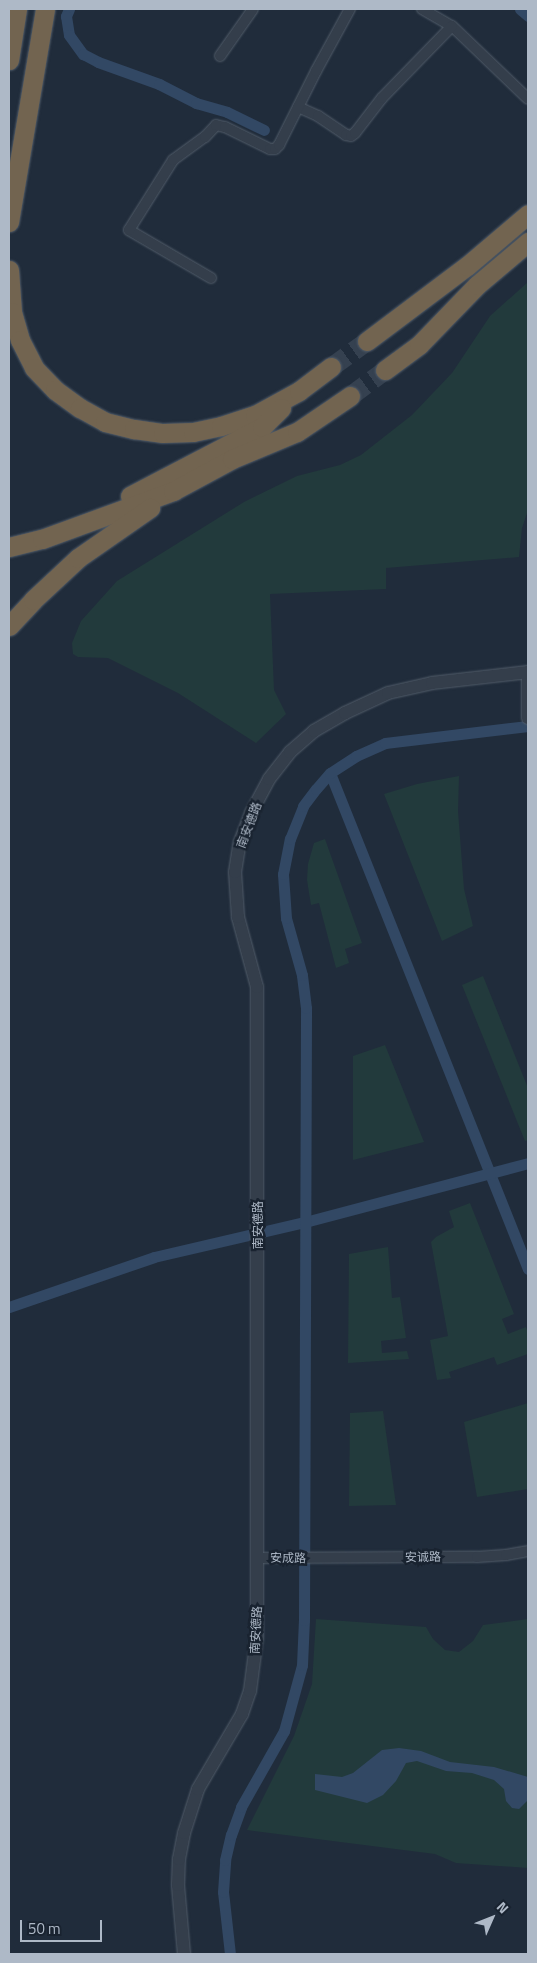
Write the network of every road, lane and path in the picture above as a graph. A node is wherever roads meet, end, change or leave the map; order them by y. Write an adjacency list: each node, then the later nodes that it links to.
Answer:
1 (17, 9): 8 (highway)
2 (45, 9): 12 (highway)
3 (253, 9): 7 (street)
4 (350, 9): 10 (street)
5 (422, 9): 6 (street)
6 (452, 26): 9 (street); 10 (street)
7 (220, 56)
8 (9, 60)
9 (528, 99)
10 (298, 107): 15 (street)
11 (528, 214): 16 (highway)
12 (9, 222)
13 (528, 242): 18 (highway)
14 (9, 270): 19 (highway)
15 (211, 278)
16 (367, 341)
17 (331, 368): 19 (highway)
18 (385, 370)
19 (299, 391): 22 (highway)
20 (350, 396): 21 (highway)
21 (173, 491): 23 (highway); 24 (highway)
22 (9, 538)
23 (9, 547)
24 (9, 626)
25 (528, 672): 26 (street); 29 (street, 南安德路)
26 (528, 711): 27 (street)
27 (528, 718)
28 (528, 1551): 30 (street, 安诚路)
29 (258, 1558): 30 (street, 安成路); 31 (street, 南安德路)
30 (318, 1559)
31 (184, 1954)

